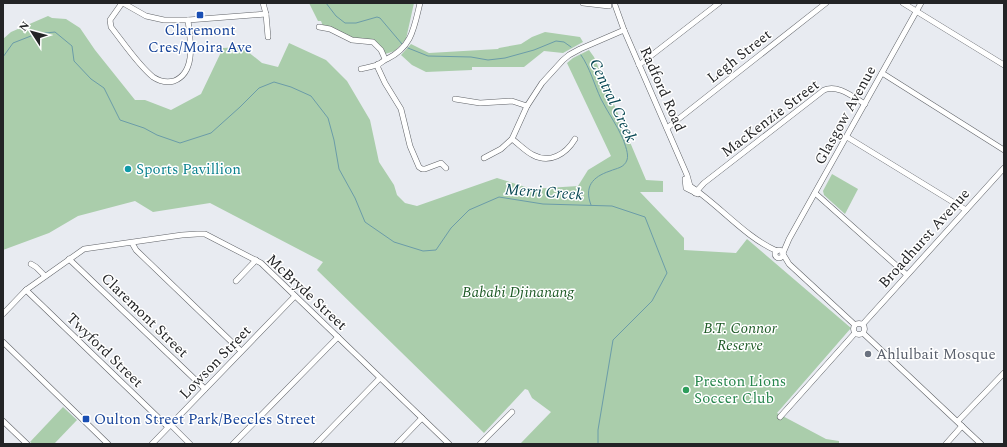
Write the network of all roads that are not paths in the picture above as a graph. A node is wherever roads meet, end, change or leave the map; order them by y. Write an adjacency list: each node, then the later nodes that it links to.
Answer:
1 (123, 3): 12 (street); 12 (street)
2 (263, 3): 11 (street)
3 (420, 3): 16 (street)
4 (583, 3): 9 (street)
5 (719, 3): 18 (street)
6 (826, 3): 25 (street, Legh Street)
7 (903, 3): 10 (street)
8 (921, 3): 10 (street, Glasgow Avenue)
9 (610, 4): 14 (street, Radford Road)
10 (917, 11): 19 (street); 21 (street, Glasgow Avenue)
11 (266, 14): 12 (street); 15 (street)
12 (188, 20)
13 (319, 27): 16 (street)
14 (624, 30): 18 (street, Radford Road); 24 (street)
15 (268, 37)
16 (385, 59): 17 (street)
17 (378, 64): 20 (street); 31 (street)
18 (639, 65): 25 (street, Radford Road)
19 (1004, 65)
20 (361, 69)
21 (882, 74): 23 (street, Glasgow Avenue); 29 (street)
22 (455, 99): 24 (street)
23 (865, 104): 26 (street, Glasgow Avenue); 33 (street, MacKenzie Street)
24 (528, 106): 27 (street)
25 (667, 128): 33 (street, Radford Road)
26 (847, 137): 34 (street, Glasgow Avenue); 35 (street)
27 (512, 139): 28 (street); 30 (street)
28 (575, 139)
29 (1004, 150)
30 (484, 158)
31 (446, 168)
32 (1004, 168): 35 (street, Broadhurst Avenue)
33 (697, 192): 37 (street, Radford Road)
34 (815, 193): 37 (street, Glasgow Avenue); 41 (street)
35 (966, 210): 41 (street, Broadhurst Avenue)
36 (132, 242): 38 (street, McBryde Street); 39 (street, McBryde Street); 53 (street)
37 (779, 254): 48 (street)
38 (69, 259): 42 (street, McBryde Street); 56 (street, Claremont Street)
39 (256, 260): 43 (street); 45 (street, McBryde Street)
40 (31, 264): 42 (street)
41 (907, 275): 47 (street, Broadhurst Avenue)
42 (45, 276): 44 (street, McBryde Street)
43 (236, 281)
44 (26, 290): 46 (street, McBryde Street); 62 (street, Twyford Street)
45 (294, 296): 51 (street, McBryde Street); 53 (street, Lowson Street)
46 (4, 312)
47 (863, 324): 48 (street); 50 (street)
48 (855, 325): 49 (street)
49 (855, 333): 50 (street); 59 (street)
50 (863, 333): 61 (street)
51 (338, 337): 55 (street, McBryde Street); 68 (street)
52 (3, 342): 65 (street)
53 (241, 351): 56 (street, Lowson Street)
54 (1004, 373): 61 (street)
55 (380, 378): 58 (street, McBryde Street); 69 (street)
56 (205, 389): 62 (street, Lowson Street)
57 (512, 412): 72 (street)
58 (422, 418): 70 (street); 71 (street, McBryde Street)
59 (780, 418)
60 (3, 421): 64 (street)
61 (958, 421): 63 (street)
62 (169, 426): 66 (street, Lowson Street); 67 (street, Twyford Street)
63 (962, 426): 73 (street); 74 (street)
64 (27, 444)
65 (108, 444)
66 (152, 444)
67 (190, 444)
68 (233, 444)
69 (316, 444)
70 (397, 444)
71 (449, 444)
72 (480, 444)
73 (946, 444)
74 (982, 444)

